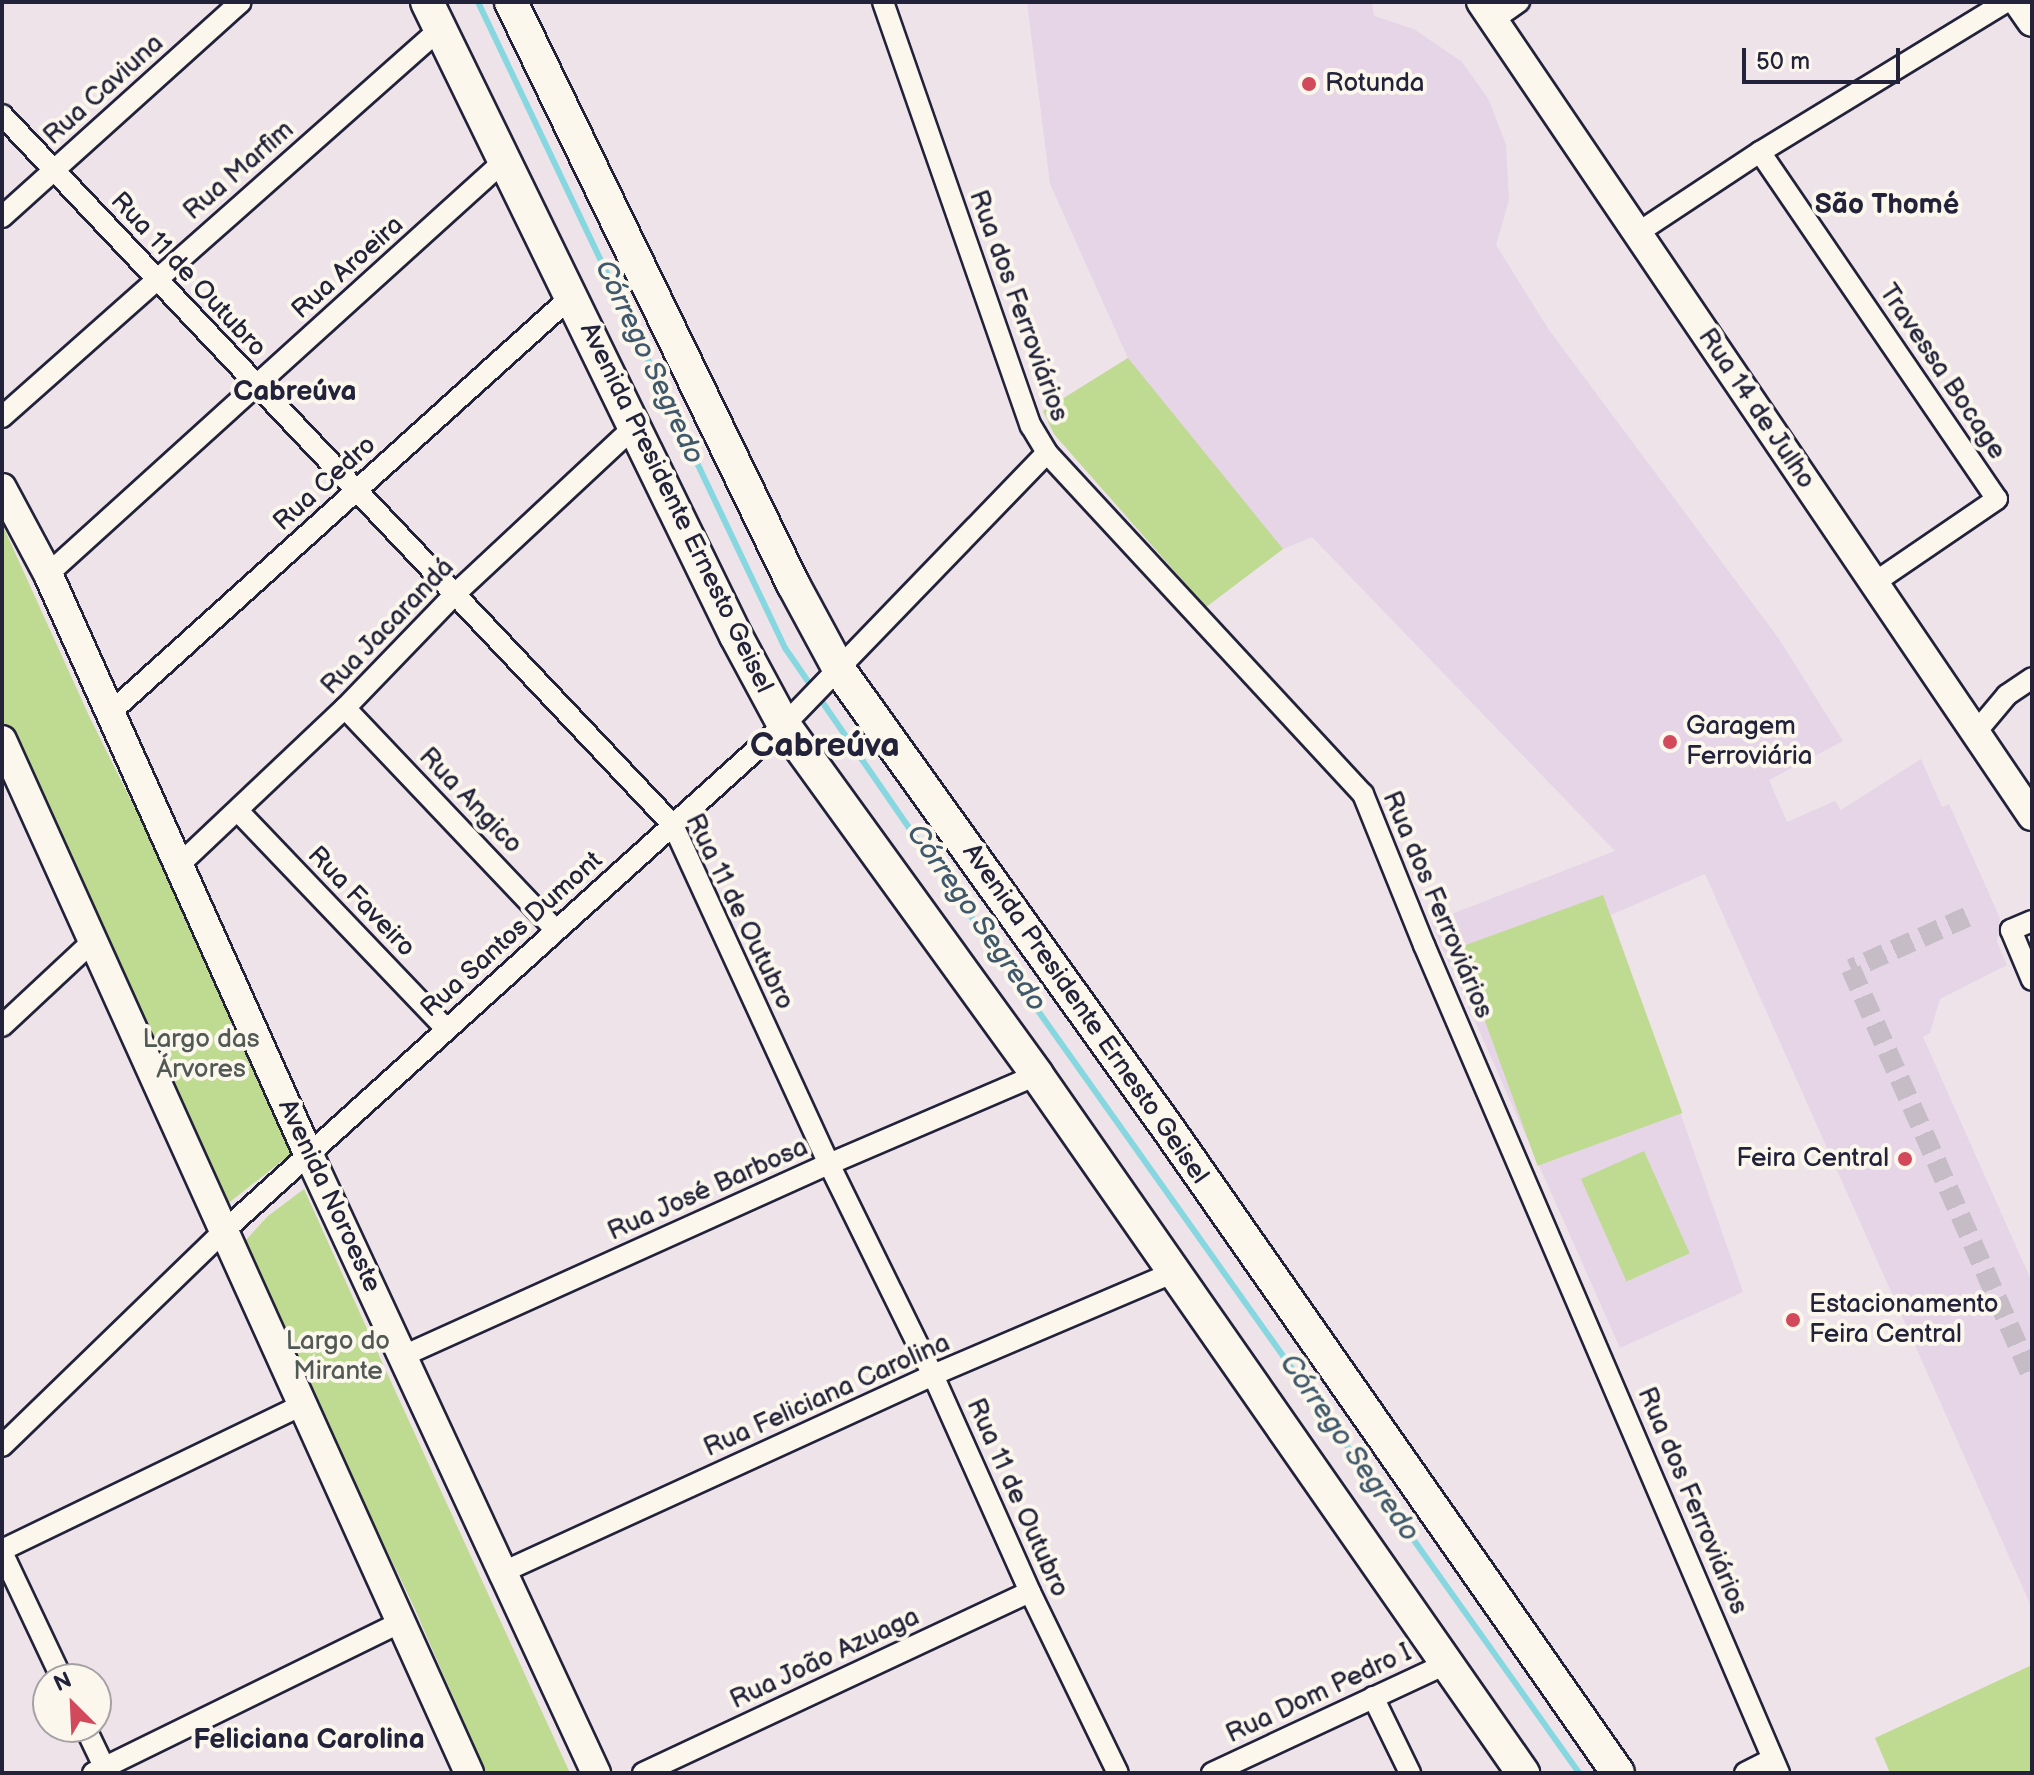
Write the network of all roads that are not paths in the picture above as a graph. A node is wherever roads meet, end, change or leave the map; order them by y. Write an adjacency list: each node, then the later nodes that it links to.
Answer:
1 (241, 2): 13 (street, Rua Caviuna)
2 (511, 2): 27 (main road, Avenida Presidente Ernesto Geisel)
3 (883, 2): 21 (street, Rua dos Ferroviários)
4 (1519, 2): 7 (street)
5 (2006, 2): 11 (street)
6 (2018, 2): 9 (main road)
7 (1487, 11): 15 (main road, Rua 14 de Julho)
8 (433, 15): 12 (main road, Avenida Presidente Ernesto Geisel); 16 (street, Rua Marfim)
9 (2032, 22)
10 (2, 115): 13 (street, Rua 11 de Outubro)
11 (1760, 152): 15 (street); 25 (street, Travessa Bocage)
12 (505, 160): 17 (main road, Avenida Presidente Ernesto Geisel); 18 (street, Rua Aroeira)
13 (53, 171): 14 (street, Rua Caviuna); 16 (street, Rua 11 de Outubro)
14 (2, 217)
15 (1636, 234): 25 (main road, Rua 14 de Julho)
16 (155, 278): 18 (street, Rua 11 de Outubro); 19 (street, Rua Marfim)
17 (573, 295): 20 (main road, Avenida Presidente Ernesto Geisel); 23 (street, Rua Cedro)
18 (257, 386): 23 (street, Rua 11 de Outubro); 24 (street, Rua Aroeira)
19 (2, 417)
20 (634, 427): 26 (street, Rua Jacarandá); 31 (main road, Avenida Presidente Ernesto Geisel)
21 (1047, 453): 27 (street, Rua Santos Dumont); 61 (street, Rua dos Ferroviários)
22 (2, 488): 24 (main road, Avenida Noroeste)
23 (356, 491): 26 (street, Rua 11 de Outubro); 30 (street, Rua Cedro)
24 (48, 574): 30 (main road, Avenida Noroeste)
25 (1874, 583): 32 (main road, Rua 14 de Julho)
26 (455, 594): 29 (street, Rua Jacarandá); 36 (street, Rua 11 de Outubro)
27 (837, 673): 31 (street, Rua Santos Dumont); 70 (main road, Avenida Presidente Ernesto Geisel)
28 (2032, 678): 32 (street)
29 (345, 708): 34 (street, Rua Jacarandá); 39 (street, Rua Angico)
30 (112, 711): 37 (main road, Avenida Noroeste)
31 (785, 723): 36 (street, Rua Santos Dumont); 44 (main road, Avenida Presidente Ernesto Geisel)
32 (1976, 732): 35 (main road, Rua 14 de Julho)
33 (2, 740): 40 (main road)
34 (238, 811): 37 (street, Rua Jacarandá); 43 (street, Rua Faveiro)
35 (2032, 816)
36 (673, 825): 39 (street, Rua Santos Dumont); 46 (street, Rua 11 de Outubro)
37 (181, 863): 45 (main road, Avenida Noroeste)
38 (2032, 921): 41 (street)
39 (556, 930): 43 (street, Rua Santos Dumont)
40 (93, 941): 42 (street); 47 (main road)
41 (2032, 980)
42 (2, 1026)
43 (446, 1029): 45 (street, Rua Santos Dumont)
44 (1037, 1075): 46 (street, Rua José Barbosa); 48 (main road, Avenida Presidente Ernesto Geisel)
45 (308, 1153): 47 (street, Rua Santos Dumont); 49 (main road, Avenida Noroeste)
46 (829, 1164): 49 (street, Rua José Barbosa); 50 (street, Rua 11 de Outubro)
47 (224, 1231): 51 (main road); 52 (street, Rua Santos Dumont)
48 (1174, 1272): 50 (street, Rua Feliciana Carolina); 58 (main road, Avenida Presidente Ernesto Geisel)
49 (403, 1356): 54 (main road, Avenida Noroeste)
50 (933, 1375): 54 (street, Rua Feliciana Carolina); 55 (street, Rua 11 de Outubro)
51 (300, 1406): 53 (street); 56 (main road)
52 (2, 1446)
53 (2, 1551): 57 (street)
54 (503, 1572): 64 (main road, Avenida Noroeste)
55 (1030, 1592): 65 (street, Rua João Azuaga); 66 (street, Rua 11 de Outubro)
56 (401, 1622): 62 (street); 63 (main road)
57 (54, 1663)
58 (1448, 1663): 59 (street, Rua Dom Pedro I); 69 (main road, Avenida Presidente Ernesto Geisel)
59 (1373, 1697): 67 (street, Rua Dom Pedro I); 68 (street)
60 (91, 1743): 62 (street)
61 (1776, 1766): 71 (street)
62 (101, 1771)
63 (469, 1773)
64 (596, 1773)
65 (643, 1773)
66 (1118, 1773)
67 (1212, 1773)
68 (1410, 1773)
69 (1523, 1773)
70 (1618, 1773)
71 (1745, 1773)

